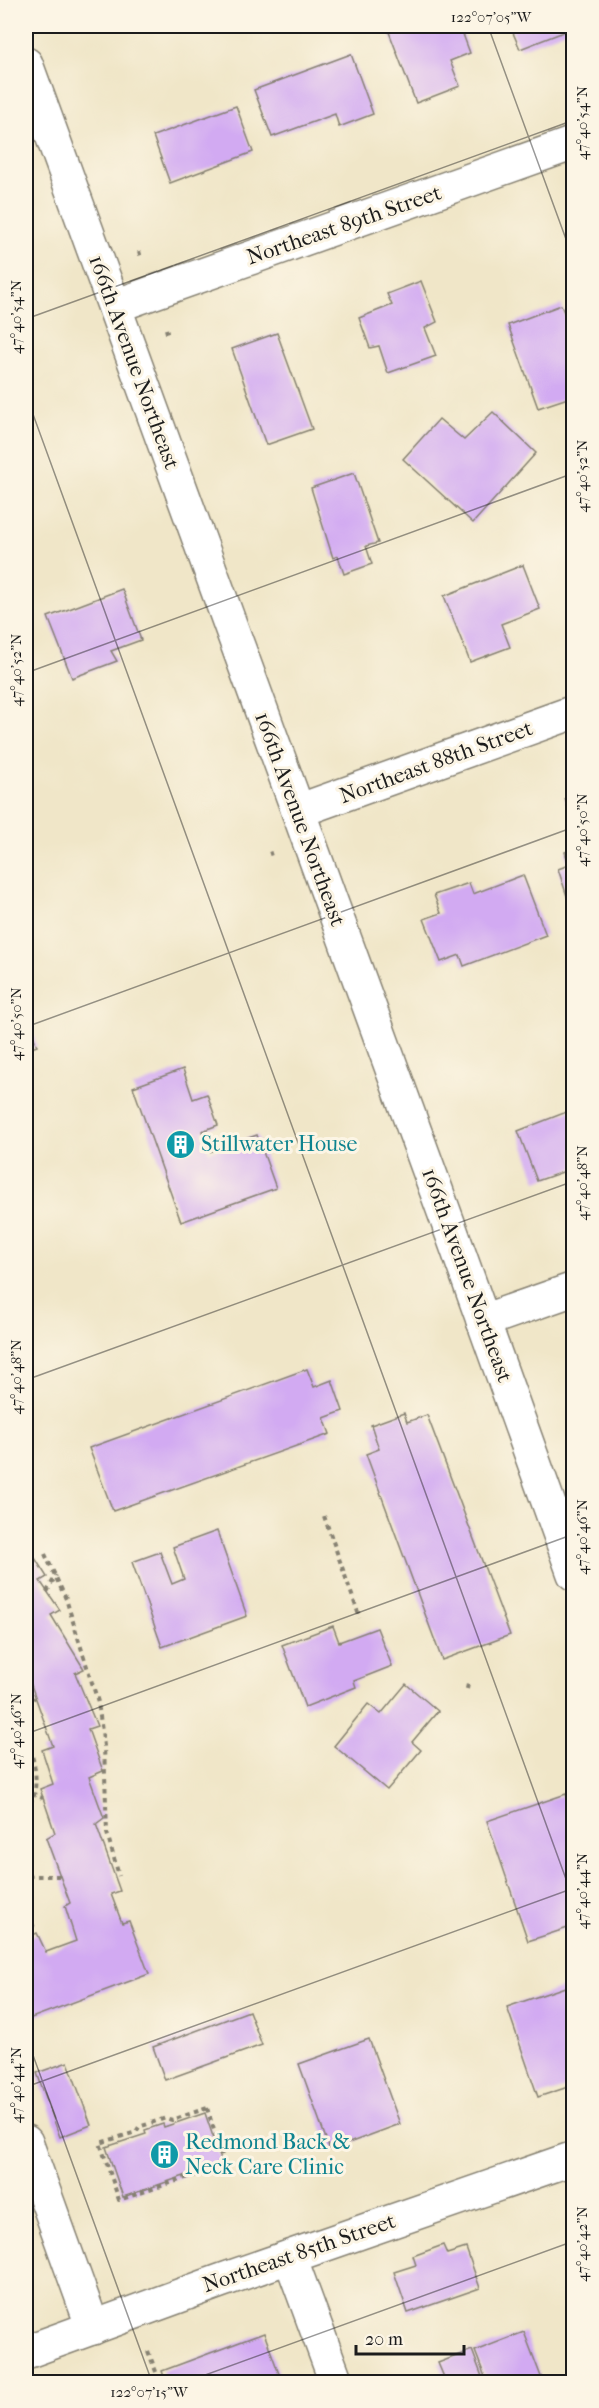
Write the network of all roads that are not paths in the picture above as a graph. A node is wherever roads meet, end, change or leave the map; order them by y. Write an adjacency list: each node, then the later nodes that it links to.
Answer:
1 (26, 64): 3 (street, 166th Avenue Northeast)
2 (573, 143): 3 (street, Northeast 89th Street)
3 (115, 306): 5 (street, 166th Avenue Northeast)
4 (573, 712): 5 (street, Northeast 88th Street)
5 (298, 811): 7 (street, 166th Avenue Northeast)
6 (573, 1289): 7 (street)
7 (483, 1321): 8 (street, 166th Avenue Northeast)
8 (573, 1574)
9 (26, 2142): 12 (street)
10 (573, 2158): 11 (street, Northeast 85th Street)
11 (290, 2257): 12 (street, Northeast 85th Street); 14 (street)
12 (93, 2328): 13 (street, Northeast 85th Street)
13 (26, 2352)
14 (336, 2382)

